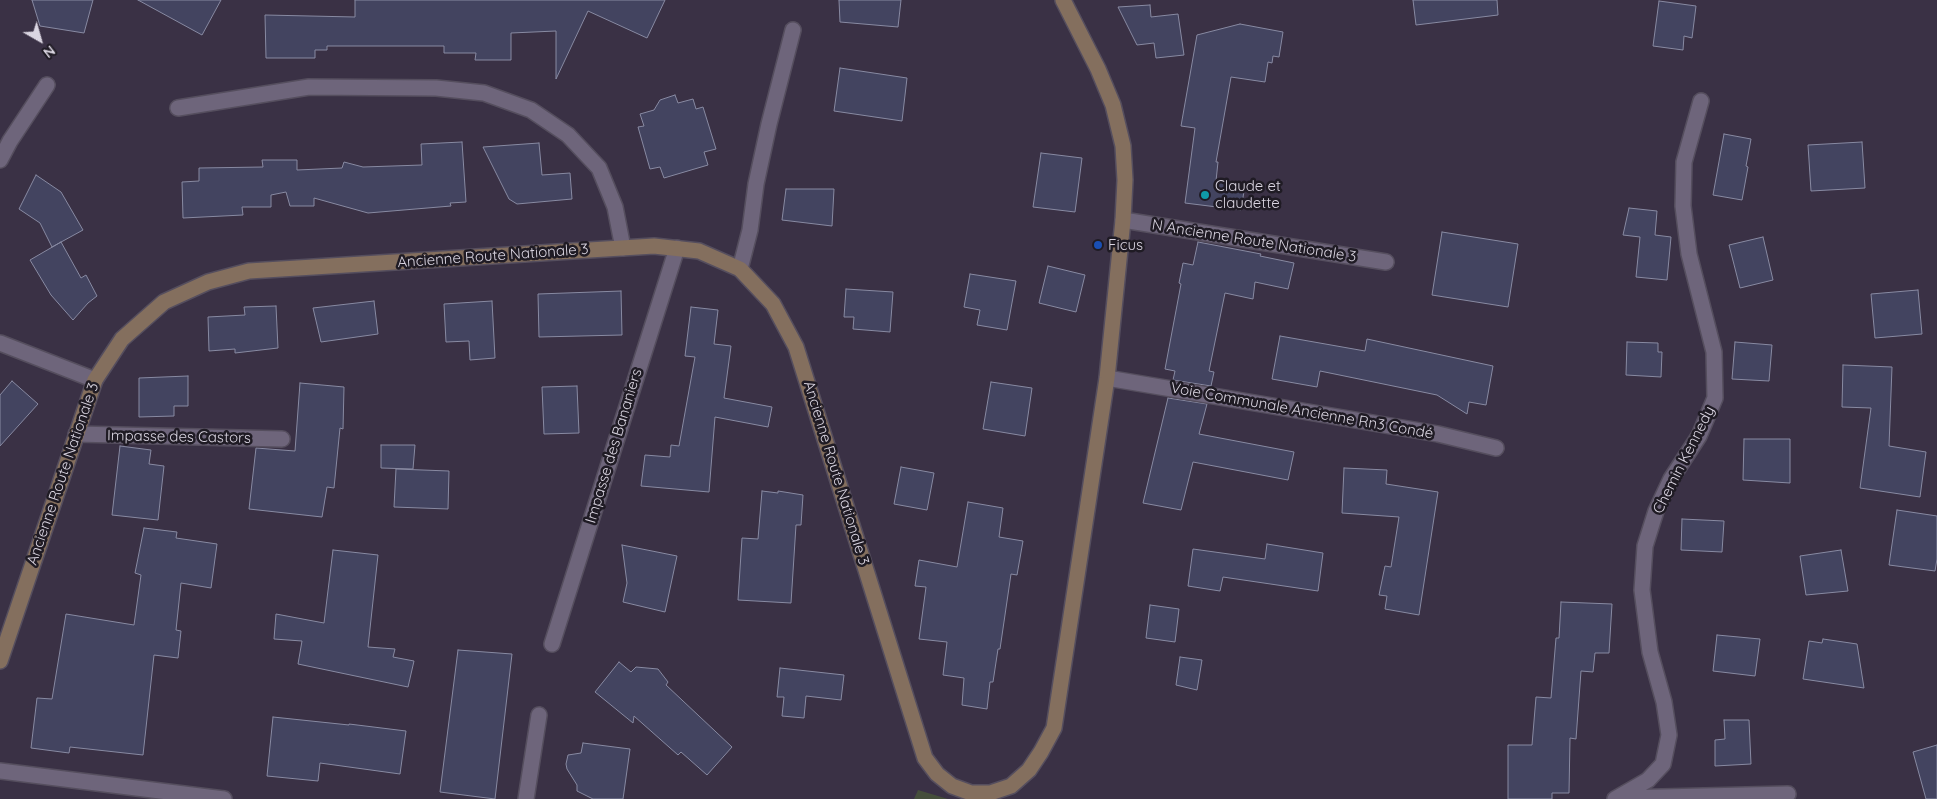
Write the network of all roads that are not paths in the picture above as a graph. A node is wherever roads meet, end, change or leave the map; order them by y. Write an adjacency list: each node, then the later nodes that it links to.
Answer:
1 (1063, 0): 7 (main road, Ancienne Route Nationale 3)
2 (793, 30): 11 (street)
3 (47, 85): 6 (street)
4 (1701, 101): 24 (street, Chemin Kennedy)
5 (178, 108): 8 (street)
6 (0, 160)
7 (1122, 220): 10 (street, N Ancienne Route Nationale 3); 13 (main road, Ancienne Route Nationale 3)
8 (623, 248): 9 (main road, Ancienne Route Nationale 3); 14 (main road, Ancienne Route Nationale 3)
9 (676, 248): 11 (main road, Ancienne Route Nationale 3); 18 (street, Impasse des Bananiers)
10 (1386, 262)
11 (740, 269): 23 (main road, Ancienne Route Nationale 3)
12 (0, 343): 14 (street)
13 (1107, 378): 17 (street, Voie Communale Ancienne Rn3 Condé); 23 (main road, Ancienne Route Nationale 3)
14 (95, 380): 15 (main road, Ancienne Route Nationale 3)
15 (76, 434): 16 (street, Impasse des Castors); 19 (main road, Ancienne Route Nationale 3)
16 (282, 439)
17 (1496, 448)
18 (552, 644)
19 (0, 661)
20 (539, 714): 26 (street)
21 (0, 771): 25 (street)
22 (1788, 794): 24 (street, Chemin Kennedy)
23 (971, 796)
24 (1617, 798)
25 (224, 799)
26 (526, 799)

